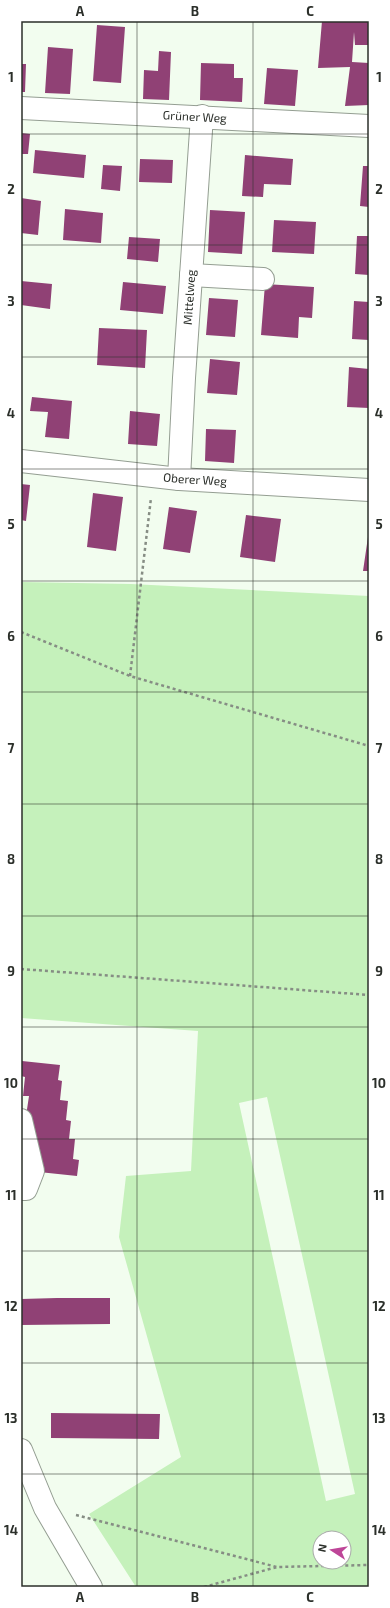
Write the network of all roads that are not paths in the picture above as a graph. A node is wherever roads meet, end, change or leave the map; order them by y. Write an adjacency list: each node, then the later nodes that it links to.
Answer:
1 (21, 108): 2 (street, Grüner Weg)
2 (202, 116): 3 (street, Grüner Weg); 4 (street, Mittelweg)
3 (369, 126)
4 (191, 275): 5 (street); 7 (street, Mittelweg)
5 (263, 279)
6 (21, 461): 7 (street, Oberer Weg)
7 (179, 479): 8 (street, Oberer Weg)
8 (369, 490)
9 (21, 1120): 10 (street)
10 (21, 1188)
11 (21, 1450): 12 (street)
12 (91, 1587)

